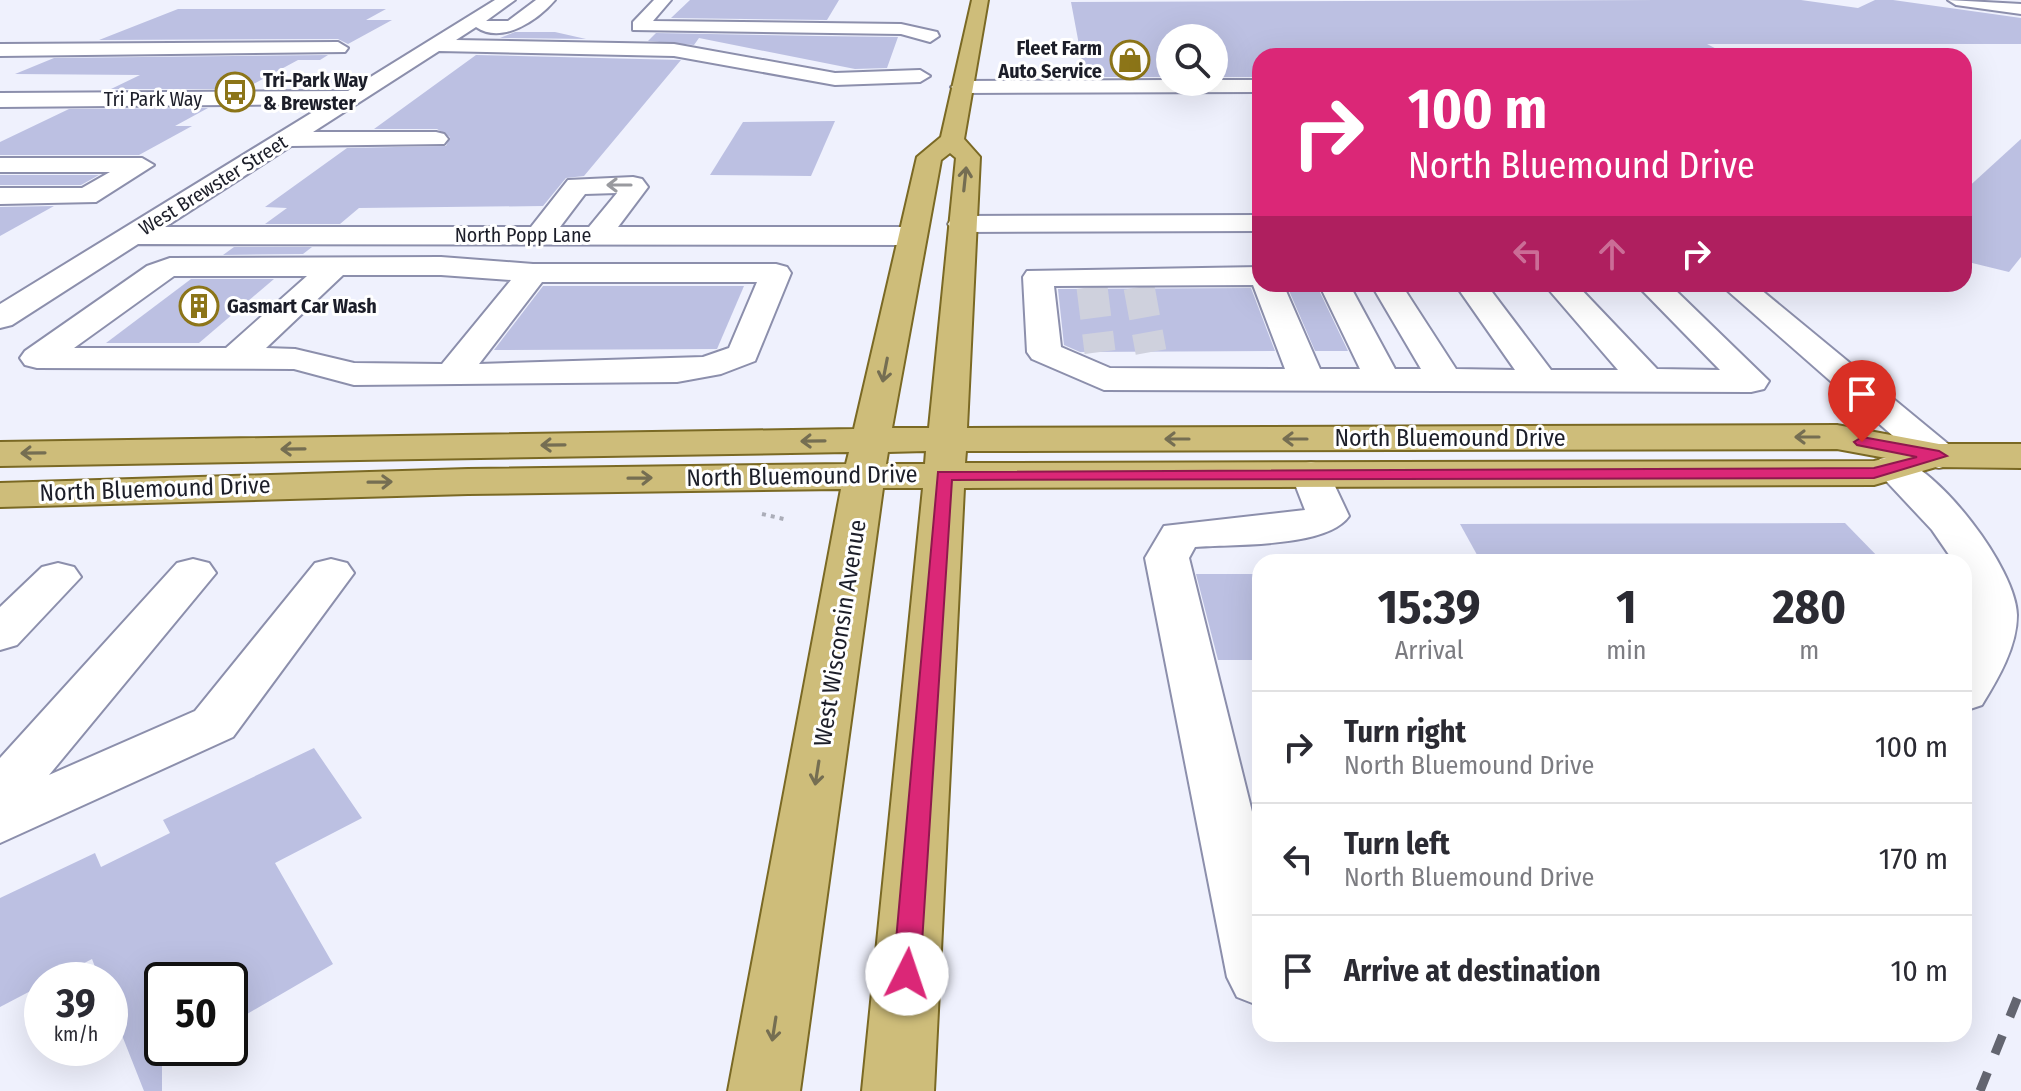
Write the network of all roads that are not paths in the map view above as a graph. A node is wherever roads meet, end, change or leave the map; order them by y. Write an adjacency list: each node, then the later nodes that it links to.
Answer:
1 (507, 0): 8 (street, West Brewster Street)
2 (547, 0): 9 (street)
3 (663, 0): 11 (street)
4 (980, 0): 16 (main road)
5 (1956, 0): 6 (street)
6 (2021, 9)
7 (868, 10): 12 (street)
8 (466, 26): 9 (street); 18 (street, West Brewster Street)
9 (512, 26): 10 (street)
10 (544, 26)
11 (681, 28): 12 (street); 21 (street)
12 (858, 29): 17 (street)
13 (351, 31): 15 (street)
14 (30, 32): 15 (street)
15 (201, 32): 20 (street)
16 (973, 35): 17 (street); 28 (main road)
17 (930, 36): 25 (street)
18 (436, 45): 21 (street); 29 (street, West Brewster Street)
19 (338, 48): 20 (street)
20 (165, 49): 22 (street); 23 (street)
21 (656, 49): 24 (street)
22 (0, 50)
23 (125, 68)
24 (807, 74): 25 (street); 30 (street)
25 (920, 76): 28 (street)
26 (98, 81): 32 (street)
27 (1252, 86): 28 (street)
28 (961, 90): 33 (street); 37 (main road)
29 (353, 97): 32 (street, Tri Park Way); 35 (street, West Brewster Street)
30 (797, 97)
31 (0, 100): 32 (street, Tri Park Way)
32 (58, 100): 34 (street)
33 (930, 106)
34 (14, 120)
35 (287, 139): 36 (street); 43 (street, West Brewster Street)
36 (436, 139)
37 (952, 140): 42 (main road, one-way to 37); 46 (main road, West Wisconsin Avenue)
38 (0, 165): 39 (street)
39 (0, 196)
40 (1127, 223): 41 (street); 42 (street); 50 (street)
41 (1252, 223)
42 (962, 224): 70 (main road)
43 (134, 235): 44 (street, North Popp Lane); 58 (street, West Brewster Street)
44 (539, 235): 45 (street, North Popp Lane); 45 (street, one-way to 44)
45 (598, 235): 46 (street, North Popp Lane)
46 (913, 236): 69 (main road, West Wisconsin Avenue, one-way to 69)
47 (337, 265): 48 (street); 59 (street); 59 (street)
48 (533, 273): 60 (street); 60 (street)
49 (1252, 276): 50 (street)
50 (1138, 282): 61 (street)
51 (1271, 292): 61 (street)
52 (1338, 292): 62 (street)
53 (1391, 292): 63 (street)
54 (1476, 292): 65 (street)
55 (1566, 292): 64 (street)
56 (1659, 292): 64 (street)
57 (1744, 292): 67 (street)
58 (0, 318)
59 (235, 358): 60 (street)
60 (452, 375)
61 (1307, 380): 62 (street)
62 (1383, 380): 63 (street)
63 (1445, 380): 65 (street)
64 (1647, 380): 65 (street)
65 (1541, 381)
66 (0, 454): 69 (main road, North Bluemound Drive, one-way to 66)
67 (1939, 456): 68 (main road, North Bluemound Drive); 70 (main road, North Bluemound Drive, one-way to 70); 71 (main road, North Bluemound Drive)
68 (2021, 456)
69 (869, 457): 70 (main road, North Bluemound Drive); 73 (main road, North Bluemound Drive, one-way to 69); 84 (main road, West Wisconsin Avenue, one-way to 84)
70 (946, 458): 72 (main road, North Bluemound Drive); 85 (main road)
71 (1894, 468): 72 (main road, North Bluemound Drive); 74 (street)
72 (1311, 474): 83 (street)
73 (0, 495)
74 (1970, 554)
75 (1972, 558): 80 (street)
76 (193, 573): 81 (street)
77 (331, 573): 82 (street)
78 (58, 577): 79 (street)
79 (0, 634)
80 (1972, 676)
81 (0, 795)
82 (0, 821)
83 (1252, 941)
84 (764, 1091)
85 (898, 1091)

